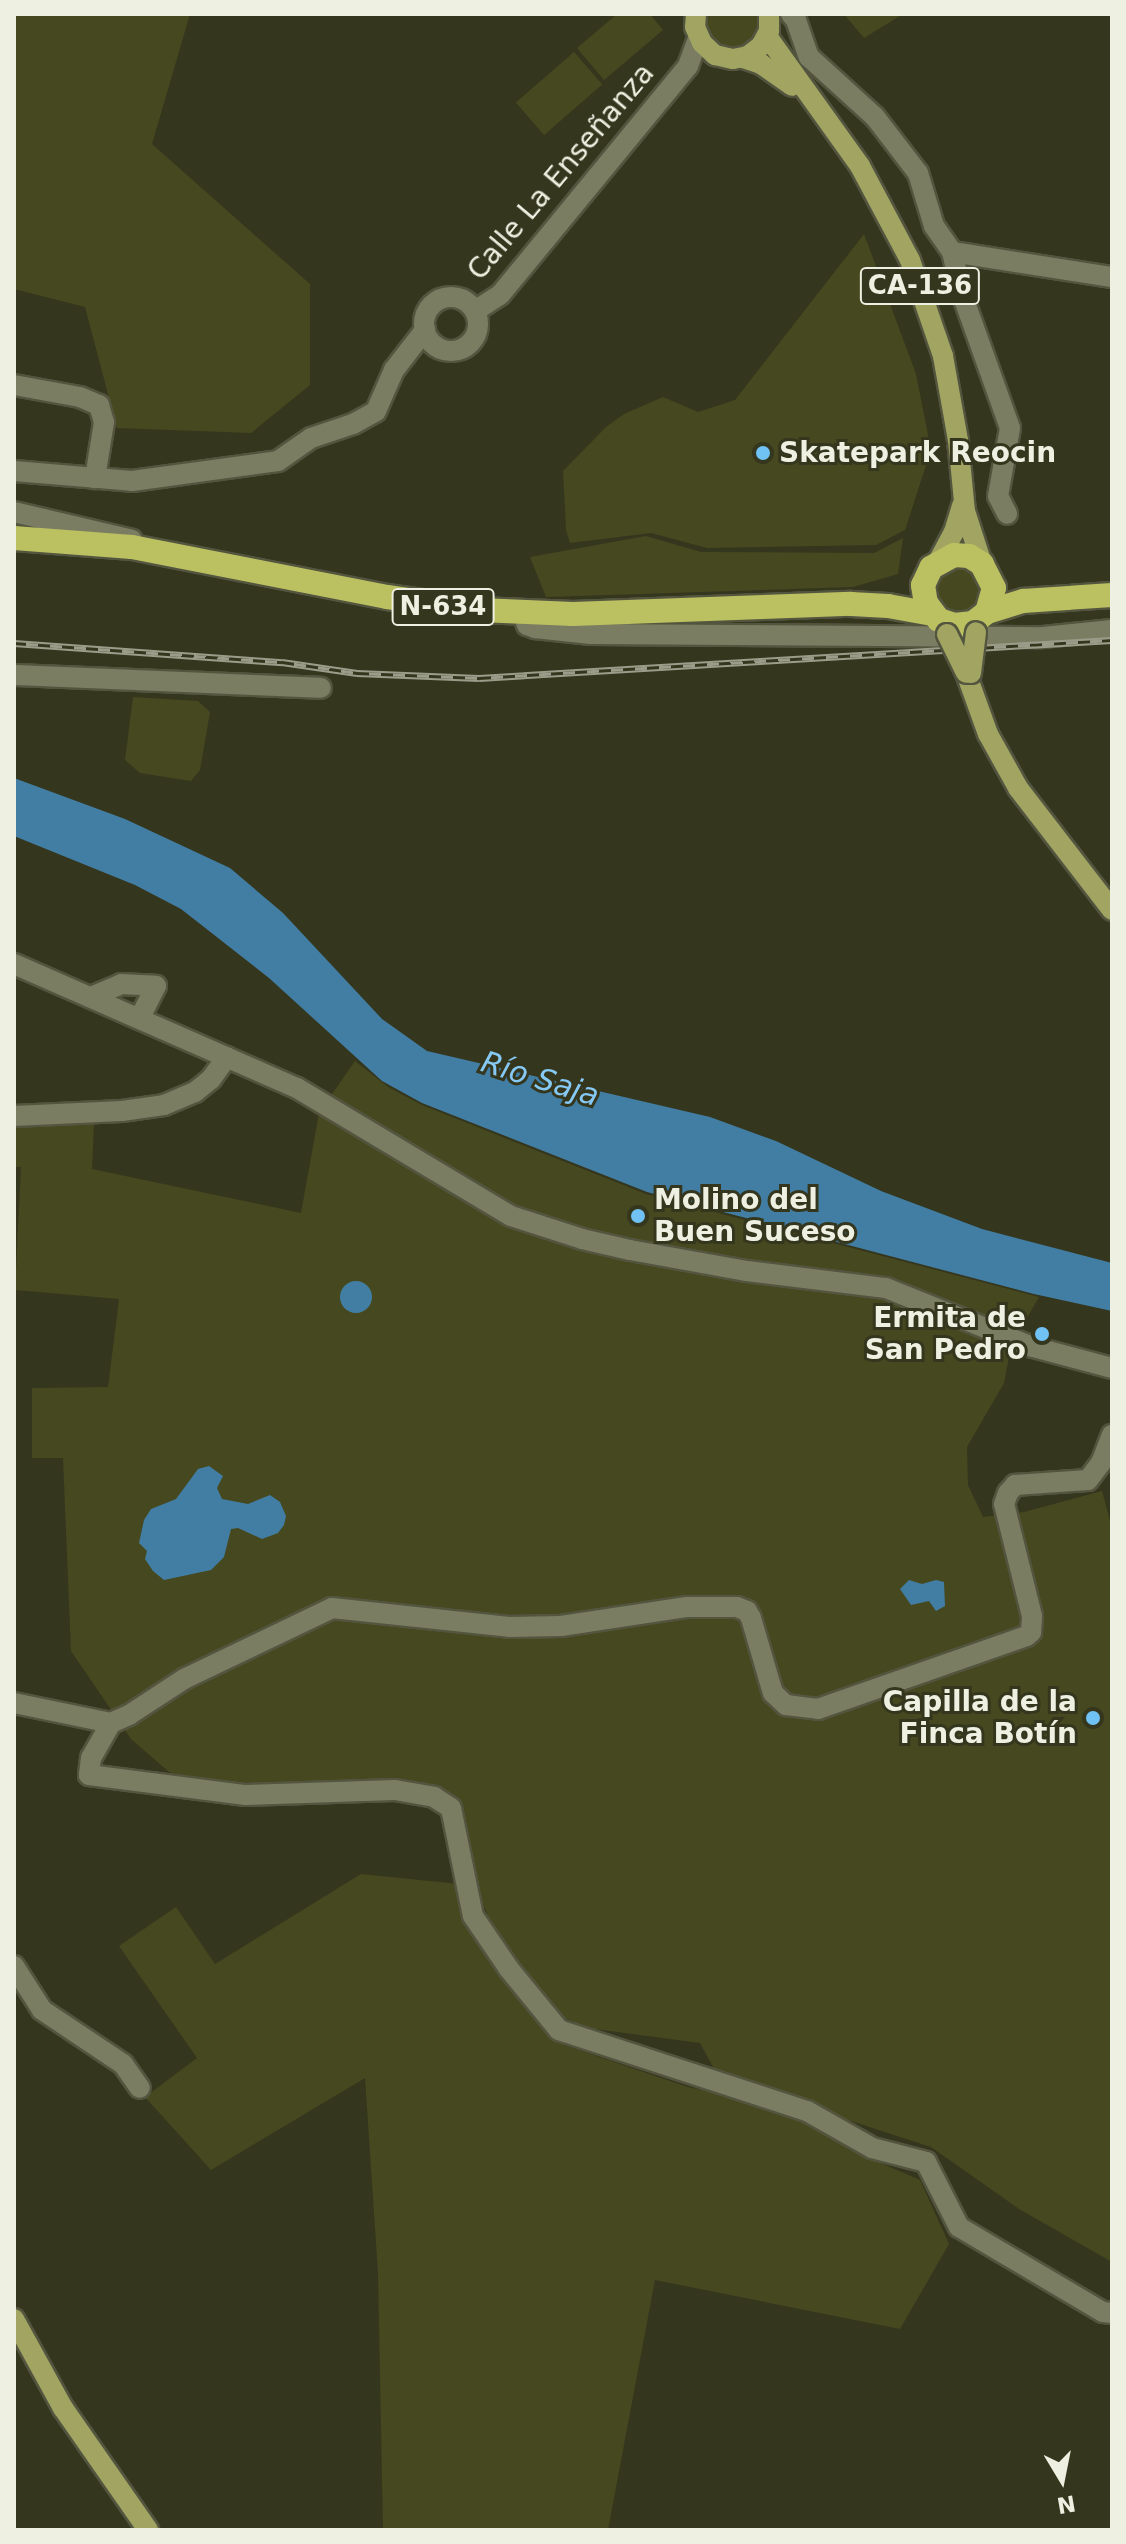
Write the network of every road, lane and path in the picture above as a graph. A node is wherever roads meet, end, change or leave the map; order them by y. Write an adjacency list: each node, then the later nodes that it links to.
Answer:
1 (696, 14): 5 (main road)
2 (769, 14): 4 (main road)
3 (791, 14): 10 (street)
4 (767, 36): 7 (main road); 9 (main road)
5 (698, 38): 6 (main road); 8 (street, Calle La Enseñanza)
6 (715, 55): 7 (main road); 8 (street, Calle La Enseñanza)
7 (743, 58): 9 (main road)
8 (688, 66): 12 (street, Calle La Enseñanza)
9 (810, 101): 17 (main road, CA-136)
10 (952, 252): 11 (street); 19 (street)
11 (1112, 277)
12 (475, 311): 13 (street); 13 (street)
13 (425, 330): 16 (street)
14 (14, 385): 16 (street)
15 (14, 471): 16 (street)
16 (95, 478)
17 (963, 497): 22 (main road); 23 (main road)
18 (14, 512): 21 (street)
19 (1007, 514)
20 (14, 540): 21 (highway, N-634)
21 (174, 553): 27 (highway, N-634)
22 (932, 570): 23 (highway, N-634); 26 (highway, N-634); 29 (highway)
23 (986, 570): 25 (highway, N-634); 28 (highway)
24 (1112, 595): 25 (highway, N-634)
25 (1061, 598): 28 (highway, N-634)
26 (851, 604): 27 (highway, N-634); 29 (highway, N-634)
27 (523, 614): 30 (street)
28 (981, 621): 29 (highway, N-634); 32 (main road, bridge)
29 (939, 622): 32 (main road, bridge)
30 (1112, 630)
31 (14, 675): 33 (street)
32 (969, 679): 34 (main road)
33 (321, 688)
34 (1112, 910)
35 (14, 964): 36 (street)
36 (91, 997): 37 (street); 37 (street)
37 (140, 1018): 38 (street)
38 (227, 1057): 39 (street); 40 (street)
39 (14, 1116)
40 (1112, 1368)
41 (1112, 1438): 43 (street)
42 (14, 1703): 43 (street)
43 (111, 1723): 46 (street)
44 (14, 1966): 45 (street)
45 (140, 2088)
46 (1112, 2313)
47 (14, 2319): 48 (main road)
48 (148, 2530)

